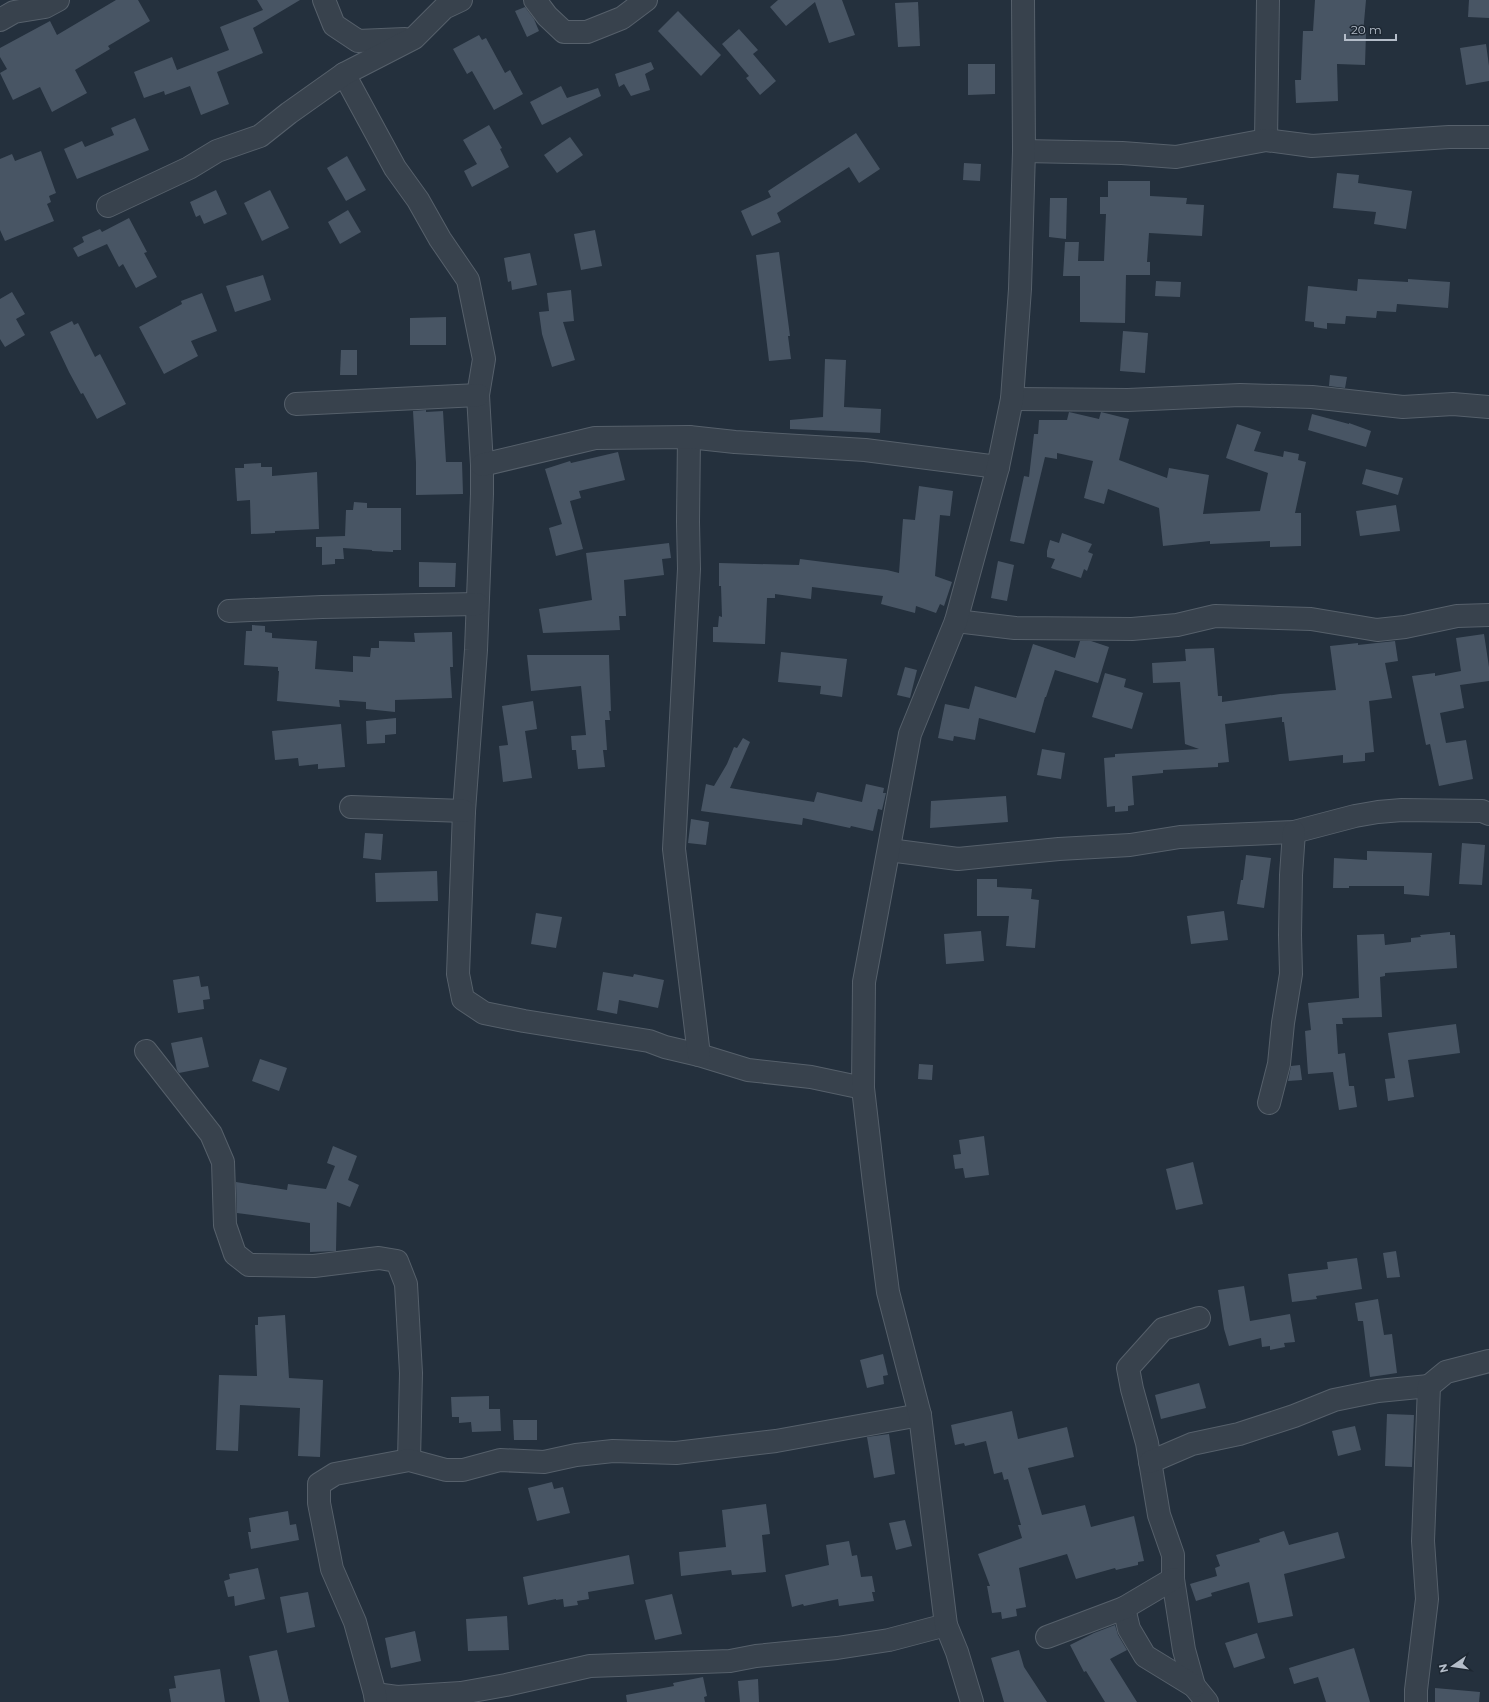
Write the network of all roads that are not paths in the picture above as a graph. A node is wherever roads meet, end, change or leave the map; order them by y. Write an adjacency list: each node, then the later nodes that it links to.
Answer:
1 (324, 0): 9 (street)
2 (461, 0): 9 (street)
3 (535, 0): 4 (street)
4 (646, 0)
5 (1023, 0): 13 (street)
6 (1268, 0): 12 (street)
7 (48, 2): 8 (street)
8 (0, 20)
9 (414, 38): 10 (street)
10 (344, 74): 14 (street); 15 (street)
11 (1489, 137): 12 (street)
12 (1266, 140): 13 (street)
13 (1024, 151): 16 (street)
14 (108, 206)
15 (478, 395): 17 (street); 20 (street)
16 (1012, 399): 18 (street); 21 (street)
17 (296, 404)
18 (1489, 407)
19 (689, 437): 20 (street); 21 (street); 32 (street)
20 (482, 465): 22 (street)
21 (998, 467): 25 (street)
22 (477, 604): 23 (street); 27 (street)
23 (229, 610)
24 (1489, 615): 25 (street)
25 (956, 620): 30 (street)
26 (351, 807): 27 (street)
27 (464, 811): 32 (street)
28 (1489, 814): 29 (street)
29 (1294, 832): 30 (street); 34 (street)
30 (889, 850): 33 (street)
31 (146, 1051): 39 (street)
32 (700, 1055): 33 (street)
33 (863, 1088): 38 (street)
34 (1269, 1104)
35 (1199, 1318): 40 (street)
36 (1489, 1361): 37 (street)
37 (1430, 1386): 40 (street); 48 (street)
38 (920, 1415): 39 (street); 43 (street)
39 (409, 1460): 46 (street)
40 (1150, 1462): 41 (street)
41 (1173, 1579): 42 (street); 45 (street)
42 (1124, 1608): 44 (street); 45 (street)
43 (946, 1625): 46 (street); 47 (street)
44 (1047, 1637)
45 (1200, 1694)
46 (376, 1698)
47 (972, 1702)
48 (1416, 1702)

